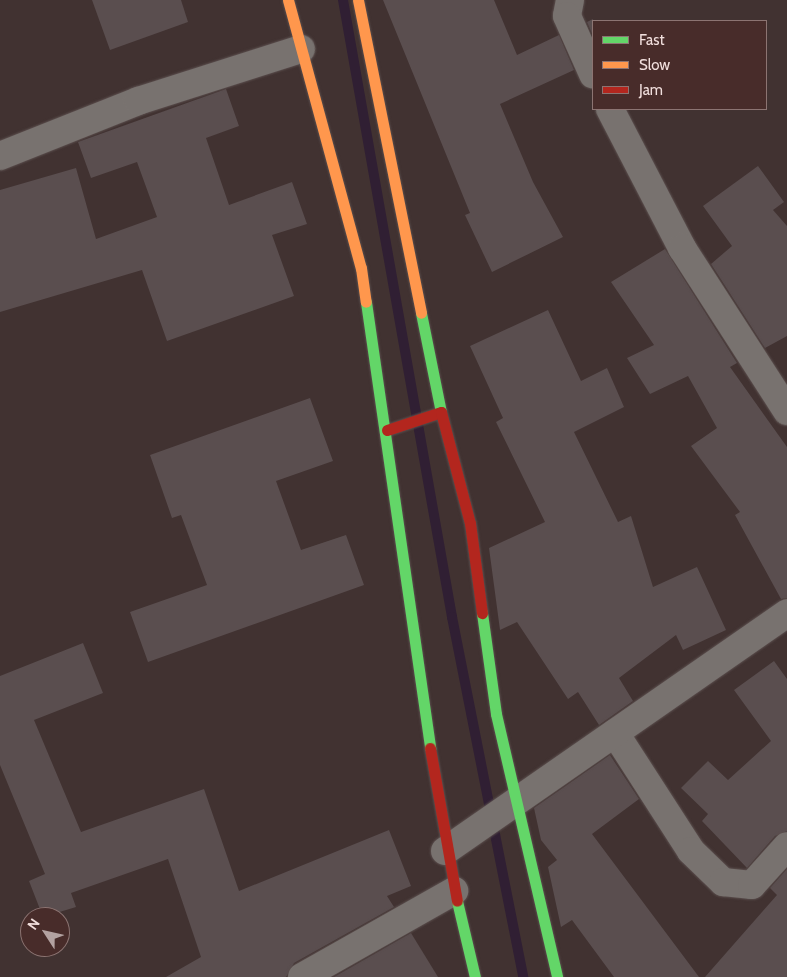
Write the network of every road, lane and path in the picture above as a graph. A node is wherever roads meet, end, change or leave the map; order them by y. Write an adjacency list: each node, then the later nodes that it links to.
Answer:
1 (288, 0): 4 (street)
2 (358, 0): 8 (street)
3 (570, 0): 5 (street)
4 (301, 49): 7 (street); 10 (street)
5 (592, 72)
6 (611, 110): 9 (street)
7 (0, 156)
8 (441, 412): 10 (street); 13 (street)
9 (787, 412)
10 (392, 429): 15 (street)
11 (787, 613): 12 (street)
12 (615, 733): 13 (street); 14 (street)
13 (517, 800): 15 (street); 19 (street)
14 (787, 846)
15 (445, 851): 16 (street)
16 (454, 890): 17 (street); 18 (street)
17 (302, 977)
18 (475, 977)
19 (557, 977)

